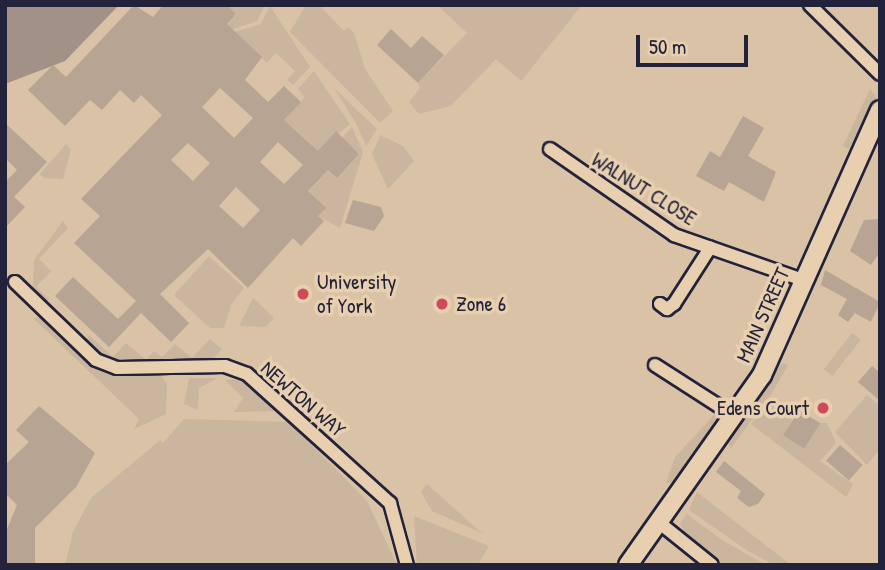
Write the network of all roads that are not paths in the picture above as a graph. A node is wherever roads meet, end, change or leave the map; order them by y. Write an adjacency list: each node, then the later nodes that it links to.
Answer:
1 (810, 5): 2 (street)
2 (880, 74)
3 (880, 110): 6 (street, MAIN STREET)
4 (550, 149): 5 (street, WALNUT CLOSE)
5 (710, 248): 6 (street, WALNUT CLOSE); 8 (street)
6 (803, 280): 10 (street, MAIN STREET)
7 (15, 282): 12 (street, NEWTON WAY)
8 (660, 304)
9 (655, 365): 10 (street)
10 (736, 417): 11 (street, MAIN STREET)
11 (661, 524): 13 (street, MAIN STREET); 14 (street)
12 (407, 565)
13 (628, 565)
14 (712, 565)

